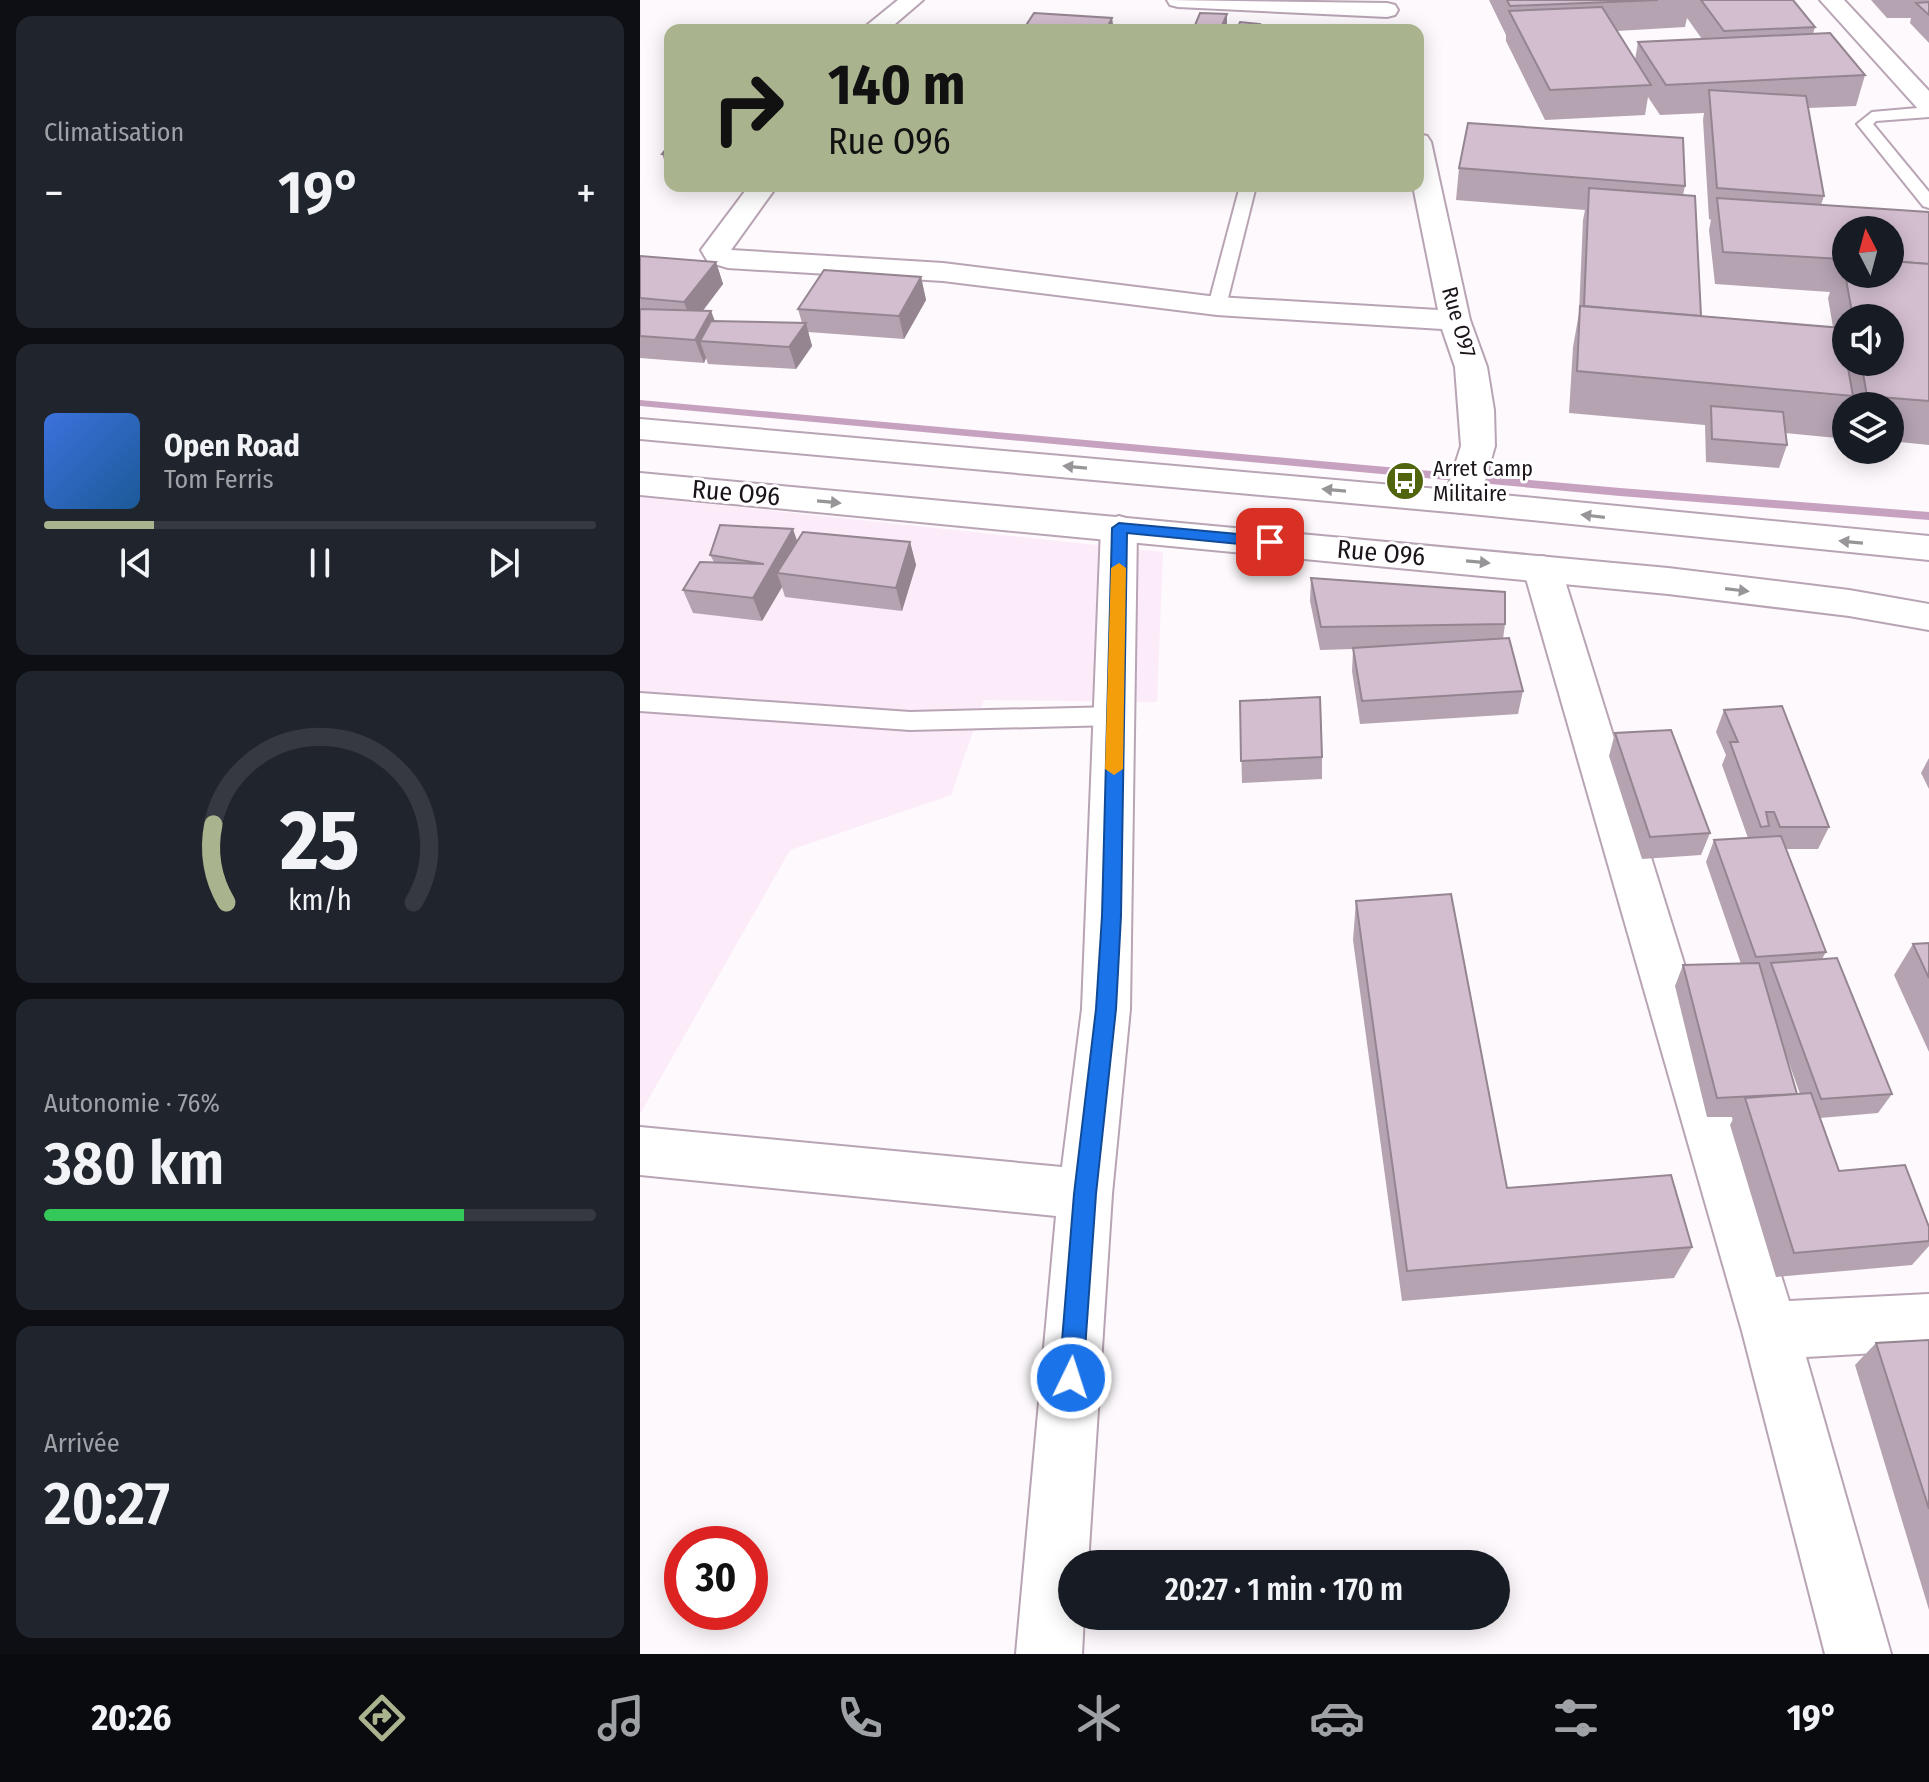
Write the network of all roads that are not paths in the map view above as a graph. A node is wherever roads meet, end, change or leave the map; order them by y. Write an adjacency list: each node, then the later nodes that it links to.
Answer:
1 (912, 0): 5 (street)
2 (1178, 0): 4 (street)
3 (1831, 0): 6 (street)
4 (1388, 13)
5 (881, 24)
6 (1929, 109): 10 (lane)
7 (1424, 171): 12 (street, Rue O97)
8 (759, 192): 11 (street)
9 (1246, 192): 11 (lane)
10 (1929, 203)
11 (1217, 306): 12 (street)
12 (1455, 320): 15 (street, Rue O97)
13 (640, 429): 15 (street, one-way to 13)
14 (640, 484): 16 (street, Rue O96, one-way to 16)
15 (1461, 502): 17 (street, one-way to 15)
16 (1119, 528): 18 (street, Rue O96, one-way to 18); 21 (street)
17 (1929, 548)
18 (1542, 568): 19 (street, Rue O96, one-way to 19); 25 (street)
19 (1929, 617)
20 (640, 702): 21 (lane)
21 (1115, 716): 23 (street)
22 (640, 1151): 23 (street)
23 (1085, 1194): 26 (street)
24 (1929, 1322): 25 (street)
25 (1770, 1331): 27 (street)
26 (1049, 1654)
27 (1858, 1654)

